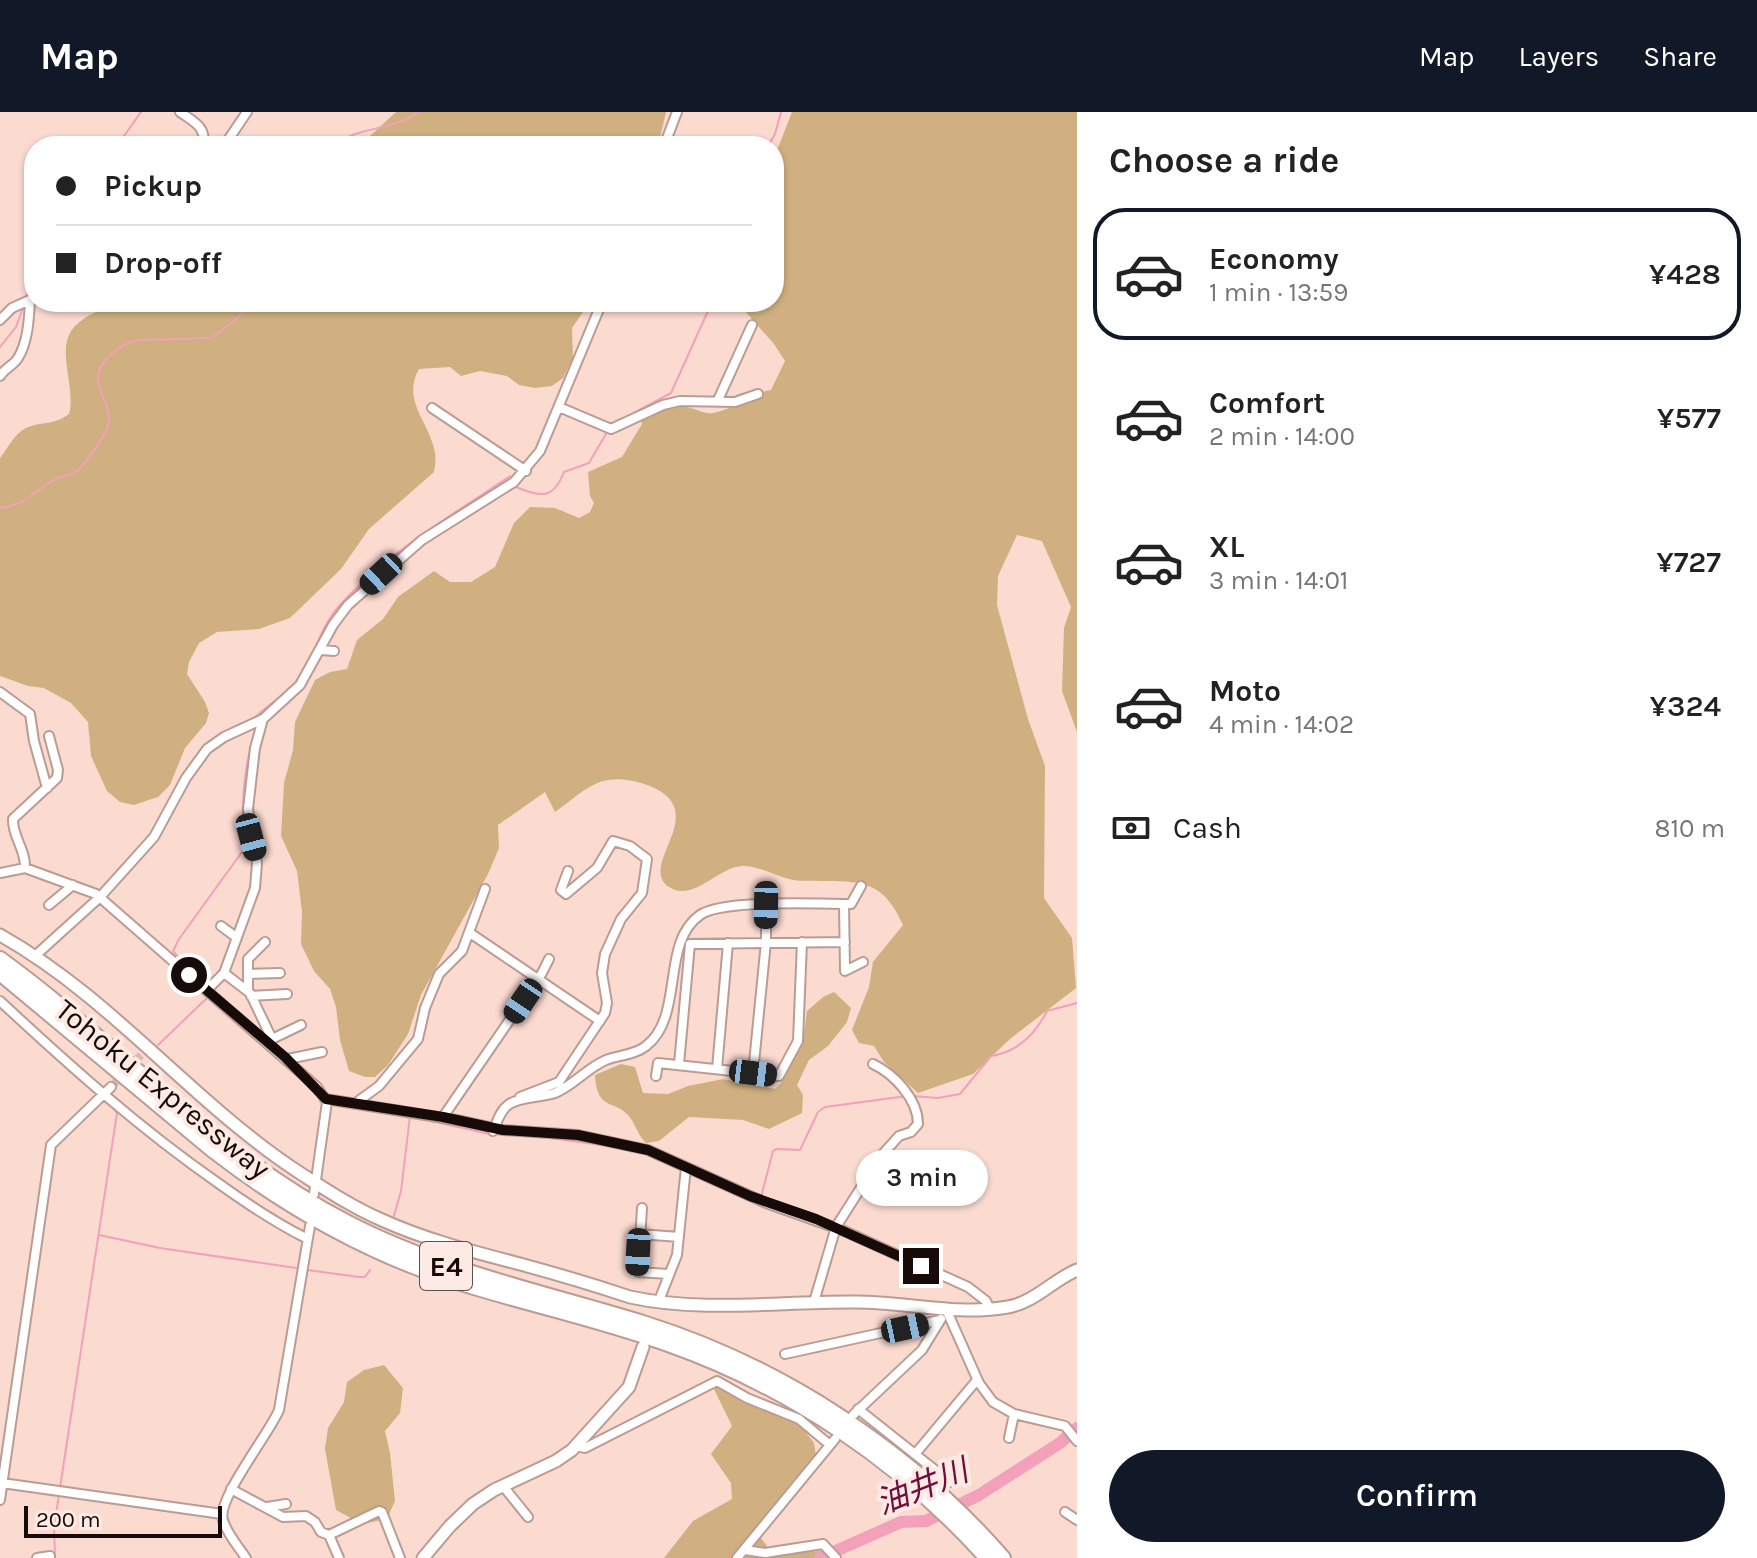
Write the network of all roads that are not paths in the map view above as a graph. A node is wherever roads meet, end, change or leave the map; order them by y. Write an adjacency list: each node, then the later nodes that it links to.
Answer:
1 (180, 112): 4 (street)
2 (247, 112): 5 (street)
3 (677, 112): 6 (street)
4 (205, 136)
5 (231, 136)
6 (668, 136)
7 (24, 304): 10 (street)
8 (27, 312): 12 (street)
9 (598, 312): 15 (street)
10 (0, 320)
11 (752, 325): 14 (street)
12 (0, 376)
13 (758, 394): 14 (street)
14 (718, 400): 15 (street)
15 (559, 407): 17 (street)
16 (432, 408): 17 (street)
17 (526, 471): 18 (street)
18 (321, 650): 19 (street); 21 (street)
19 (334, 651)
20 (0, 692): 24 (street)
21 (263, 719): 32 (street); 39 (street)
22 (49, 736): 23 (street)
23 (52, 748): 24 (street); 25 (street)
24 (37, 752): 25 (street)
25 (47, 788): 26 (street)
26 (25, 868): 28 (street); 29 (street)
27 (568, 871): 58 (street)
28 (0, 873)
29 (73, 885): 32 (street); 34 (street)
30 (861, 886): 33 (street)
31 (485, 889): 37 (street)
32 (100, 897): 45 (street); 54 (street)
33 (844, 904): 35 (street); 43 (street)
34 (49, 905)
35 (766, 905): 41 (street); 72 (street)
36 (221, 926): 39 (street)
37 (470, 933): 53 (street); 71 (street)
38 (0, 935): 45 (street)
39 (236, 937): 50 (street)
40 (265, 942): 52 (street)
41 (766, 942): 42 (street); 44 (street); 66 (street)
42 (802, 942): 43 (street); 66 (street)
43 (845, 942): 48 (street)
44 (728, 943): 63 (street); 65 (street)
45 (36, 955): 76 (street)
46 (0, 959): 102 (highway, Tohoku Expressway / E4)
47 (549, 959): 53 (street)
48 (863, 962)
49 (0, 973): 102 (highway, Tohoku Expressway / E4)
50 (224, 973): 54 (street); 55 (street)
51 (280, 973): 52 (street)
52 (248, 974): 55 (street)
53 (538, 979): 58 (street); 73 (street)
54 (207, 990): 60 (street)
55 (250, 993): 56 (street); 60 (street)
56 (287, 994)
57 (0, 1001): 70 (street)
58 (600, 1021): 72 (street)
59 (301, 1025): 60 (street)
60 (272, 1042): 62 (street)
61 (322, 1052): 62 (street)
62 (288, 1059): 69 (street)
63 (679, 1064): 65 (street); 67 (street)
64 (873, 1064): 79 (street)
65 (717, 1069): 66 (street)
66 (753, 1073)
67 (656, 1076)
68 (111, 1087): 70 (street)
69 (326, 1099): 71 (street); 76 (street)
70 (109, 1100): 82 (street); 99 (street)
71 (357, 1102): 73 (street)
72 (513, 1102): 74 (street)
73 (443, 1117): 74 (street)
74 (494, 1130): 75 (street)
75 (686, 1167): 79 (street); 81 (street)
76 (315, 1188): 86 (street)
77 (642, 1208): 80 (street)
78 (310, 1226): 82 (street)
79 (836, 1227): 85 (street); 87 (street)
80 (639, 1234): 81 (street); 84 (street)
81 (679, 1237): 84 (street)
82 (306, 1238): 101 (street)
83 (1077, 1270): 87 (street)
84 (668, 1274): 86 (street)
85 (814, 1302): 86 (street); 88 (street)
86 (658, 1303): 89 (street)
87 (990, 1309): 88 (street)
88 (943, 1314): 91 (street); 92 (street); 97 (street)
89 (654, 1317)
90 (643, 1347): 96 (street)
91 (785, 1354)
92 (977, 1380): 93 (street); 97 (street)
93 (1014, 1414): 94 (street); 95 (street)
94 (1009, 1438)
95 (1077, 1441)
96 (576, 1446): 100 (street); 112 (street)
97 (916, 1453): 98 (street)
98 (950, 1482)
99 (2, 1483): 103 (street); 107 (street)
100 (503, 1486): 108 (street); 118 (street)
101 (231, 1489): 105 (street); 107 (street)
102 (930, 1493): 109 (highway, Tohoku Expressway / E4)
103 (0, 1500)
104 (286, 1504): 105 (street)
105 (266, 1507): 111 (street)
106 (1065, 1512): 110 (street)
107 (222, 1514): 115 (street)
108 (528, 1517)
109 (959, 1520): 121 (highway, Tohoku Expressway / E4); 122 (highway, Tohoku Expressway / E4)
110 (1077, 1520)
111 (329, 1535): 116 (street); 117 (street)
112 (745, 1550): 119 (street); 120 (street)
113 (50, 1556): 114 (street)
114 (37, 1558)
115 (246, 1558)
116 (339, 1558)
117 (400, 1558)
118 (423, 1558)
119 (737, 1558)
120 (836, 1558)
121 (987, 1558)
122 (1003, 1558)

